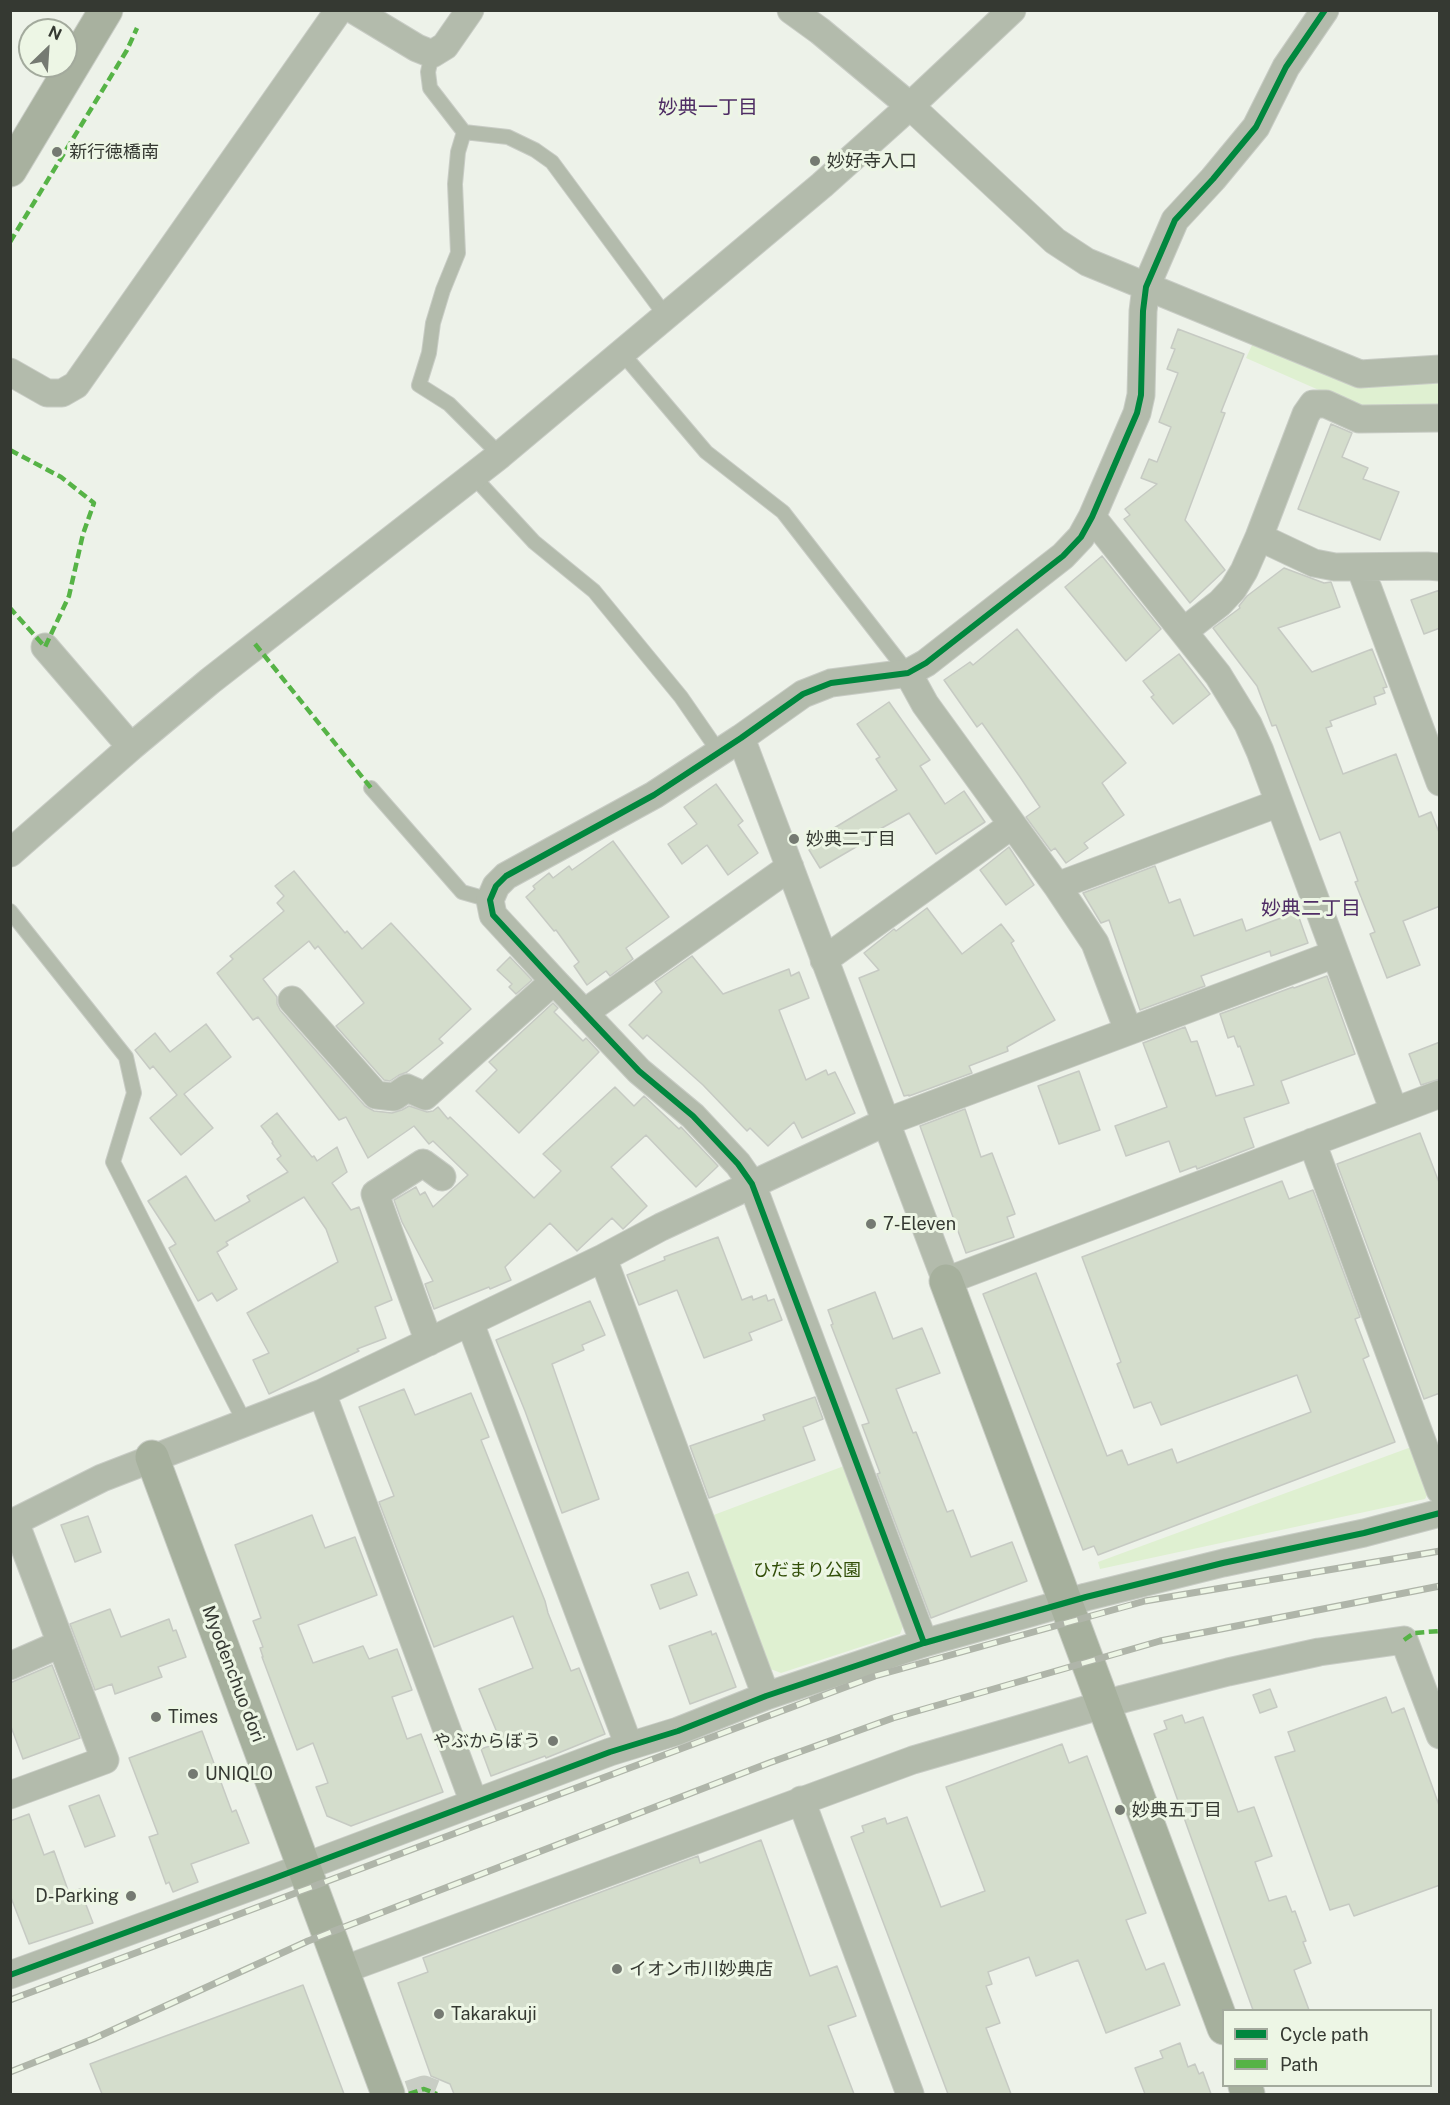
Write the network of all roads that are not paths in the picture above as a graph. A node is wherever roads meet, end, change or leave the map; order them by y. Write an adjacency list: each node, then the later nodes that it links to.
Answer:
1 (106, 10): 11 (main road)
2 (339, 10): 16 (street)
3 (354, 10): 8 (street)
4 (470, 10): 8 (street)
5 (791, 10): 9 (street)
6 (1012, 10): 9 (street)
7 (1325, 10): 12 (street)
8 (432, 54): 10 (lane)
9 (910, 106): 12 (street); 13 (street)
10 (464, 132): 13 (lane); 18 (lane)
11 (10, 170)
12 (1146, 287): 15 (street); 20 (street)
13 (665, 315): 14 (street)
14 (622, 352): 18 (street); 26 (lane)
15 (1440, 369)
16 (10, 372)
17 (1440, 418): 21 (street)
18 (500, 455): 19 (street)
19 (473, 476): 27 (lane); 28 (street)
20 (1092, 517): 24 (street); 26 (street)
21 (1259, 537): 22 (street); 24 (street)
22 (1360, 567): 23 (street); 29 (street)
23 (1440, 567)
24 (1184, 632): 31 (street)
25 (45, 647): 28 (street)
26 (908, 673): 27 (street); 32 (street)
27 (730, 745): 34 (street); 36 (street)
28 (131, 747): 33 (street)
29 (1440, 782)
30 (370, 788): 36 (lane)
31 (1279, 803): 35 (street); 38 (street)
32 (1012, 825): 35 (street); 39 (street)
33 (10, 853)
34 (790, 867): 39 (street); 42 (street)
35 (1057, 886): 43 (street)
36 (490, 900): 40 (street)
37 (10, 911): 55 (lane)
38 (1335, 954): 43 (street); 45 (street)
39 (824, 960): 46 (street)
40 (554, 981): 41 (street); 42 (street)
41 (292, 1000)
42 (584, 1013): 49 (street)
43 (1128, 1030): 46 (street)
44 (1440, 1094): 45 (street)
45 (1394, 1111): 47 (street)
46 (886, 1122): 49 (street); 51 (street)
47 (1312, 1142): 51 (street); 57 (street)
48 (442, 1177): 53 (street)
49 (752, 1184): 50 (street); 61 (street)
50 (603, 1258): 52 (street); 64 (street)
51 (946, 1281): 60 (street)
52 (470, 1323): 53 (street); 67 (street)
53 (429, 1342): 54 (street)
54 (322, 1393): 55 (street); 70 (street)
55 (245, 1424): 56 (street)
56 (152, 1457): 59 (street); 71 (street, Myodenchuo dori)
57 (1440, 1490)
58 (1440, 1513): 60 (street)
59 (13, 1523): 62 (street)
60 (1065, 1603): 61 (street); 65 (street)
61 (924, 1643): 64 (street)
62 (60, 1644): 63 (street); 68 (street)
63 (10, 1666)
64 (766, 1696): 67 (street)
65 (1103, 1704): 66 (street); 69 (street); 74 (street)
66 (1440, 1735)
67 (629, 1746): 70 (street)
68 (10, 1795)
69 (801, 1800): 72 (street); 76 (street)
70 (474, 1803): 71 (street)
71 (305, 1867): 72 (street, Myodenchuo dori); 73 (street)
72 (343, 1970): 75 (street, Myodenchuo dori)
73 (10, 1975)
74 (1222, 2023)
75 (388, 2094)
76 (910, 2094)

